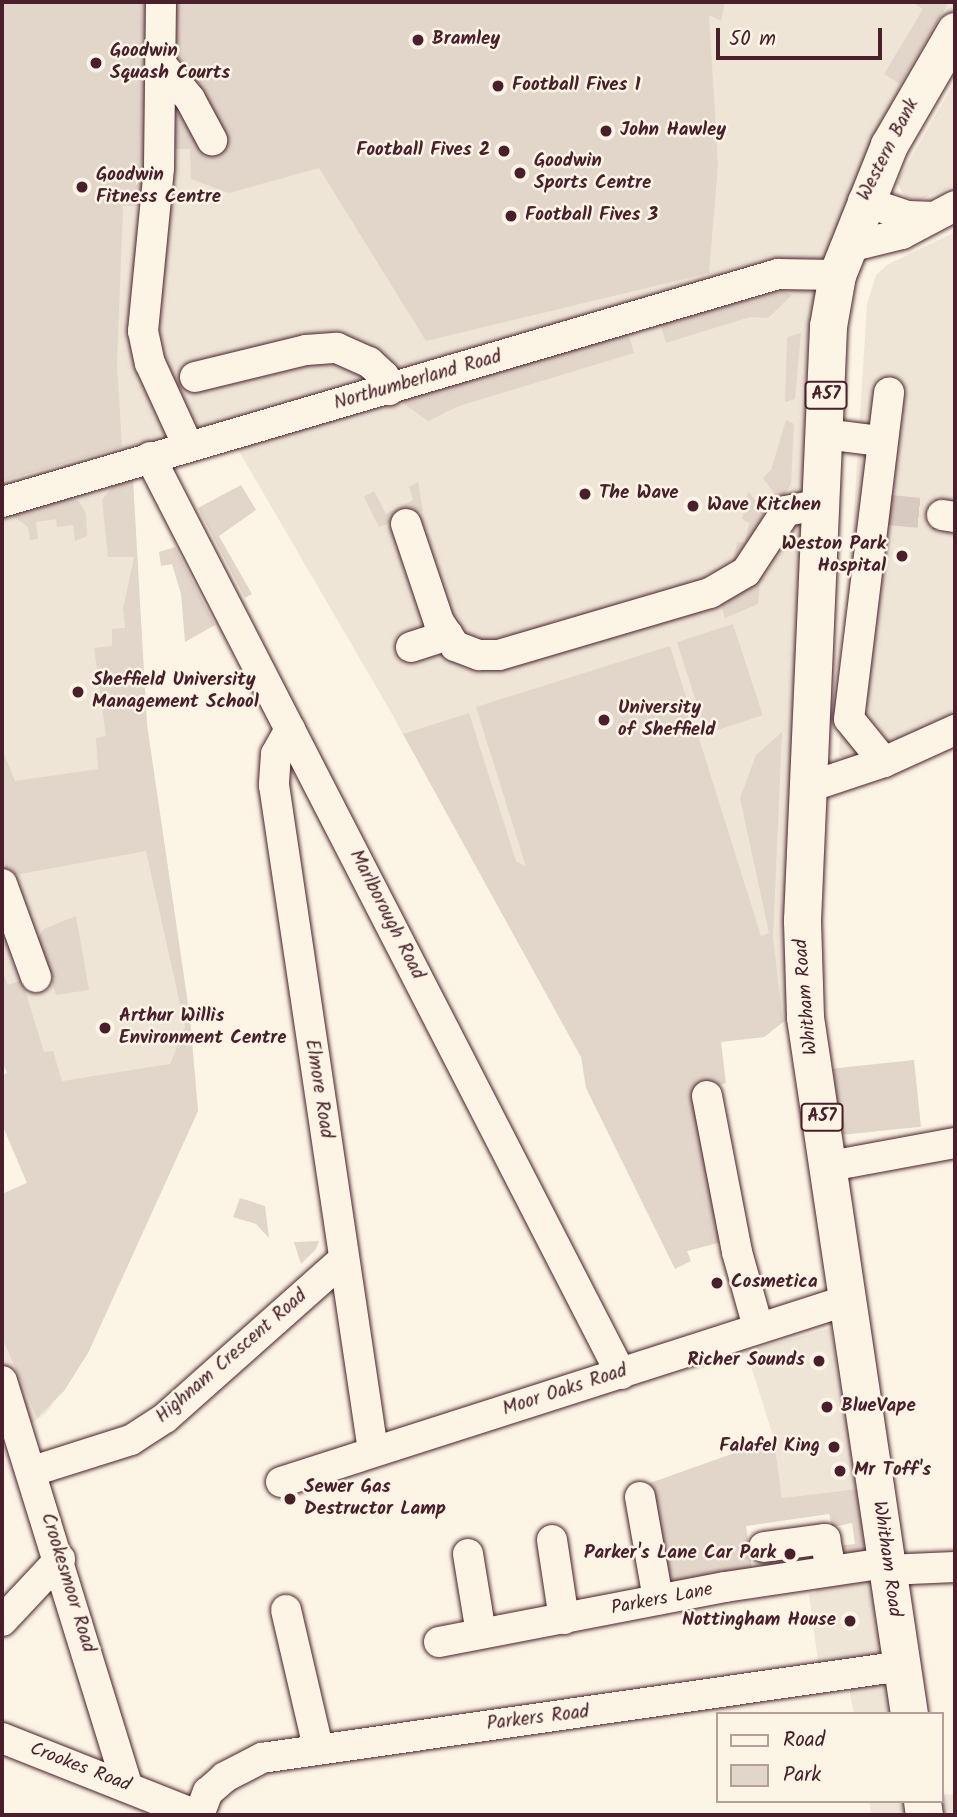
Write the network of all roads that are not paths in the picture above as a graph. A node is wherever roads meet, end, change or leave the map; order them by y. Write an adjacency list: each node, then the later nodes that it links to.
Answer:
1 (161, 2): 3 (street)
2 (955, 31): 5 (main road, Western Bank / A57)
3 (162, 65): 4 (street); 13 (street)
4 (212, 139)
5 (863, 201): 6 (street, Northumberland Road); 7 (main road, Western Bank / A57)
6 (943, 211): 7 (street, Northumberland Road)
7 (841, 261): 9 (street, Northumberland Road); 11 (main road, Whitham Road / A57)
8 (195, 377): 9 (street)
9 (389, 390): 13 (street, Northumberland Road)
10 (889, 392): 12 (street)
11 (825, 434): 12 (street); 16 (main road, Whitham Road / A57)
12 (880, 442): 22 (street)
13 (188, 446): 14 (street, Northumberland Road)
14 (150, 457): 15 (street, Northumberland Road); 20 (street, Marlborough Road)
15 (2, 502)
16 (823, 504): 18 (street); 23 (main road, Whitham Road / A57)
17 (406, 524): 18 (street)
18 (448, 635): 19 (street)
19 (411, 647)
20 (290, 729): 29 (street, Elmore Road); 32 (street, Marlborough Road)
21 (955, 730): 22 (street)
22 (884, 762): 23 (street)
23 (809, 787): 28 (main road, Whitham Road / A57)
24 (2, 884): 25 (street)
25 (36, 977)
26 (707, 1096): 31 (street)
27 (955, 1143): 28 (street)
28 (830, 1166): 30 (main road, Whitham Road / A57)
29 (344, 1259): 35 (street, Elmore Road); 36 (street, Highnam Crescent Road)
30 (848, 1300): 31 (street, Moor Oaks Road); 43 (main road, Whitham Road / A57)
31 (758, 1326): 32 (street, Moor Oaks Road)
32 (621, 1374): 35 (street, Moor Oaks Road)
33 (2, 1381): 34 (street, Crookesmoor Road)
34 (11, 1440): 36 (street, Crookesmoor Road)
35 (373, 1451): 37 (street, Moor Oaks Road)
36 (33, 1471): 42 (street, Crookesmoor Road)
37 (281, 1482)
38 (640, 1497): 46 (street)
39 (552, 1540): 48 (street)
40 (764, 1547): 45 (street)
41 (468, 1554): 50 (street)
42 (60, 1559): 49 (street); 56 (street, Crookesmoor Road)
43 (886, 1566): 44 (street, Parkers Lane); 45 (street, Parkers Lane); 52 (main road, Whitham Road / A57)
44 (955, 1567)
45 (831, 1570): 46 (street, Parkers Lane)
46 (658, 1599): 48 (street, Parkers Lane)
47 (286, 1610): 55 (street)
48 (565, 1619): 50 (street, Parkers Lane)
49 (2, 1622)
50 (481, 1633): 51 (street, Parkers Lane)
51 (439, 1642)
52 (902, 1666): 53 (main road, Whitham Road / A57); 55 (street, Parkers Road)
53 (909, 1712)
54 (2, 1738): 56 (street, Crookes Road)
55 (318, 1747): 57 (street, Parkers Road)
56 (128, 1787): 57 (street, Crookes Road)
57 (197, 1815)

